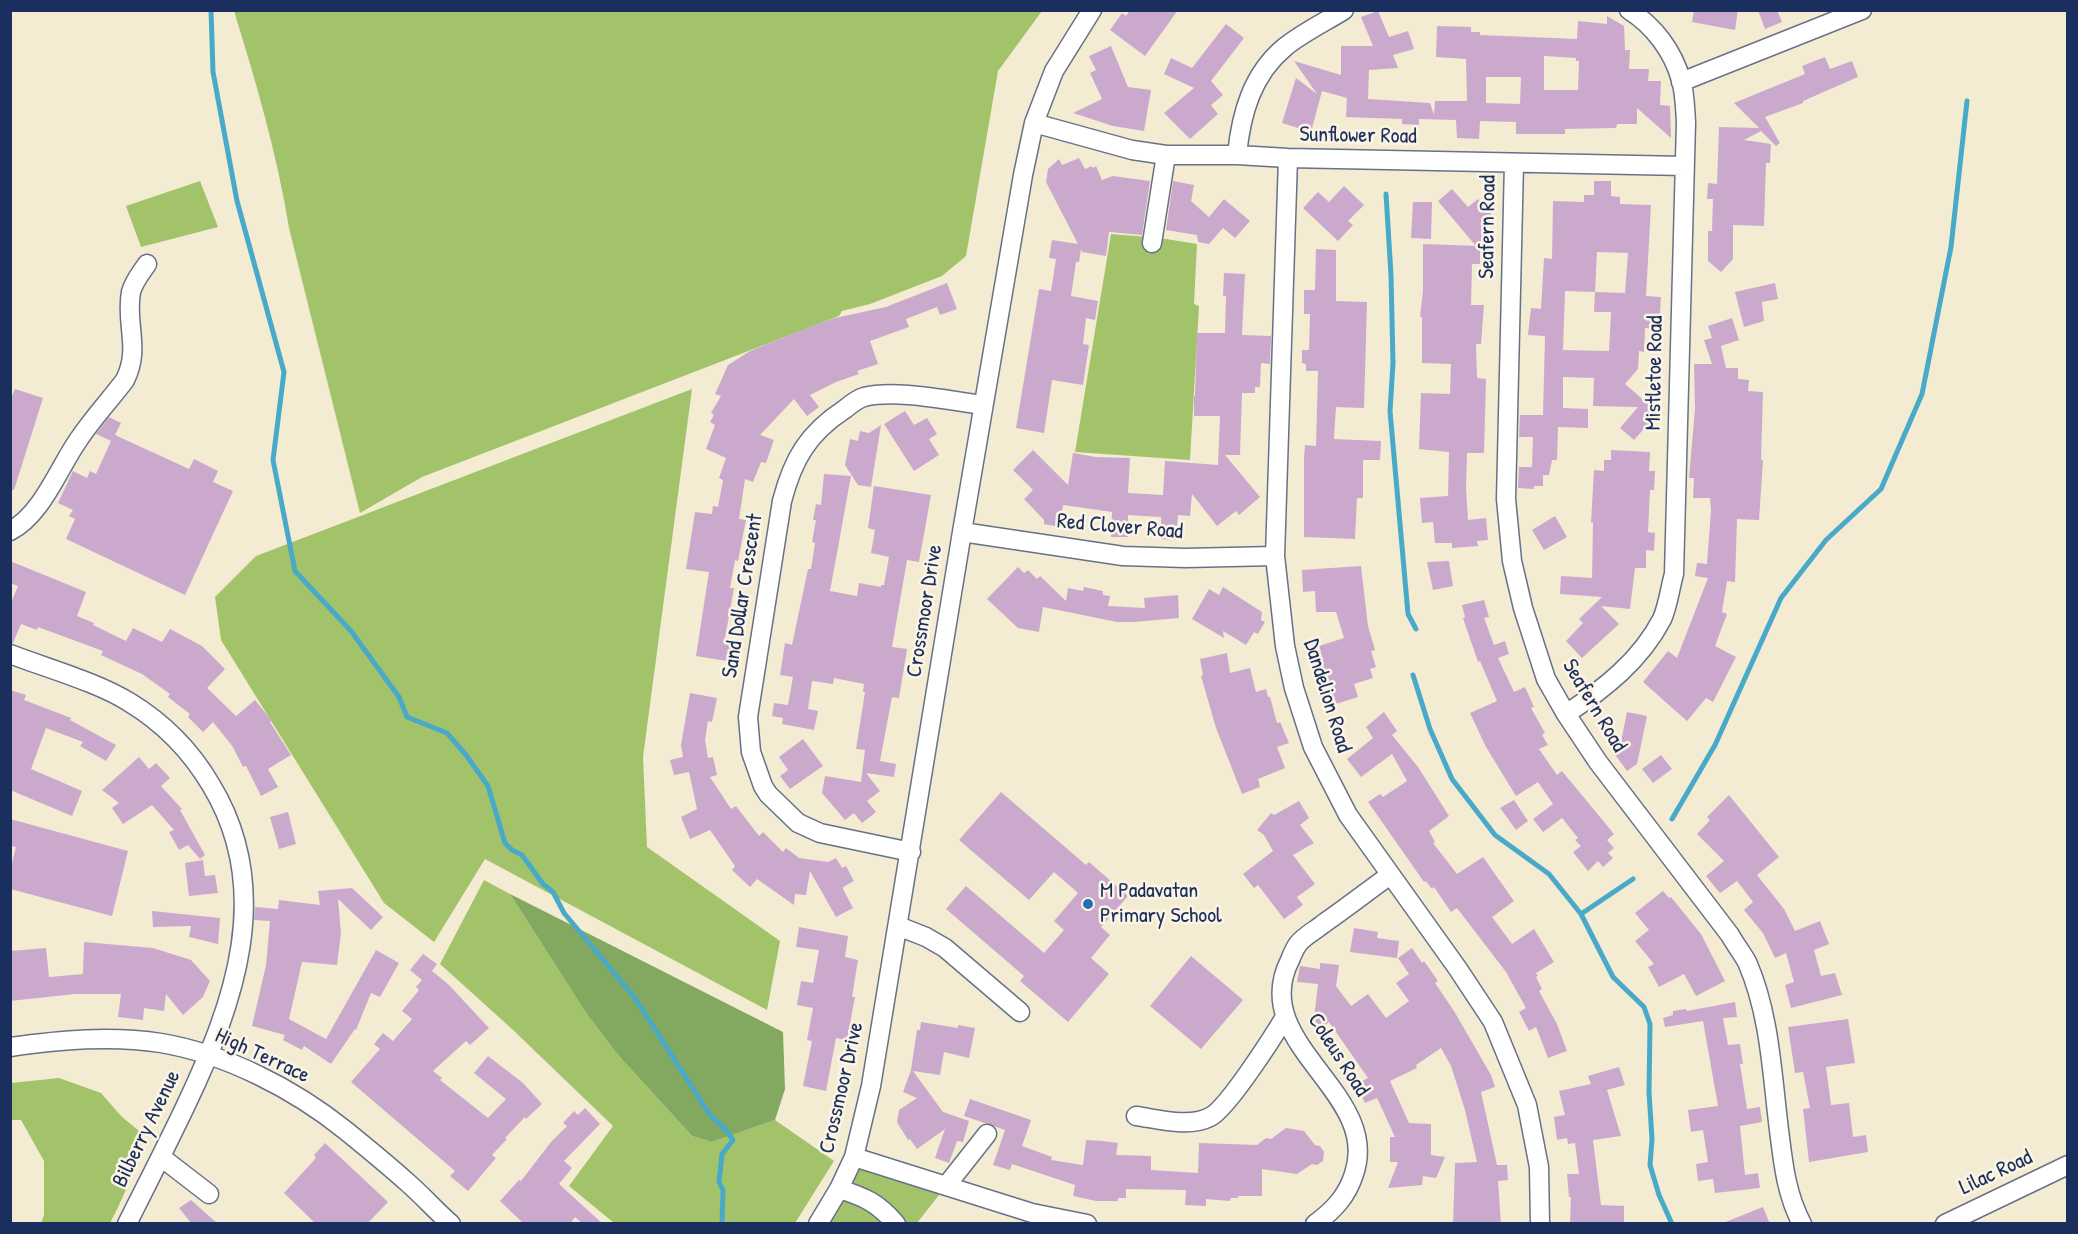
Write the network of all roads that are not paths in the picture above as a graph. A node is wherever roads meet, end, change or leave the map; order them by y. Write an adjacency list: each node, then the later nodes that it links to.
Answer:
1 (1092, 10): 6 (street, Crossmoor Drive)
2 (1344, 10): 8 (street)
3 (1629, 10): 5 (street, Mistletoe Road)
4 (1863, 10): 5 (street)
5 (1682, 81): 11 (street, Mistletoe Road)
6 (1034, 123): 7 (street, Sunflower Road); 14 (street, Crossmoor Drive)
7 (1166, 155): 8 (street, Sunflower Road); 12 (street)
8 (1237, 155): 9 (street, Sunflower Road)
9 (1288, 158): 10 (street, Sunflower Road); 17 (street, Dandelion Road)
10 (1514, 163): 11 (street, Sunflower Road); 19 (street, Seafern Road)
11 (1684, 166): 19 (street, Mistletoe Road)
12 (1152, 243)
13 (147, 264): 15 (street)
14 (983, 405): 16 (street, Crossmoor Drive); 20 (street, Sand Dollar Crescent)
15 (10, 531)
16 (962, 532): 17 (street, Red Clover Road); 20 (street, Crossmoor Drive)
17 (1275, 556): 21 (street, Dandelion Road)
18 (10, 654): 26 (street, Bilberry Avenue)
19 (1566, 714): 43 (street, Seafern Road)
20 (911, 852): 22 (street, Crossmoor Drive)
21 (1390, 875): 24 (street, Coleus Road); 42 (street, Dandelion Road)
22 (898, 926): 23 (street); 30 (street, Crossmoor Drive)
23 (1020, 1012)
24 (1285, 1017): 27 (street); 41 (street, Coleus Road)
25 (10, 1047): 26 (street, High Terrace)
26 (209, 1056): 29 (street, Bilberry Avenue); 36 (street, High Terrace)
27 (1136, 1116)
28 (987, 1134): 32 (street)
29 (161, 1157): 34 (street); 37 (street, Bilberry Avenue)
30 (854, 1157): 32 (street); 33 (street, Crossmoor Drive)
31 (2067, 1165): 44 (street, Lilac Road)
32 (946, 1186): 35 (street)
33 (839, 1189): 38 (street, Crossmoor Drive); 39 (street)
34 (209, 1194)
35 (1030, 1218): 40 (street)
36 (441, 1220)
37 (127, 1224)
38 (818, 1224)
39 (896, 1224)
40 (1087, 1224)
41 (1316, 1224)
42 (1540, 1224)
43 (1802, 1224)
44 (1945, 1224)

